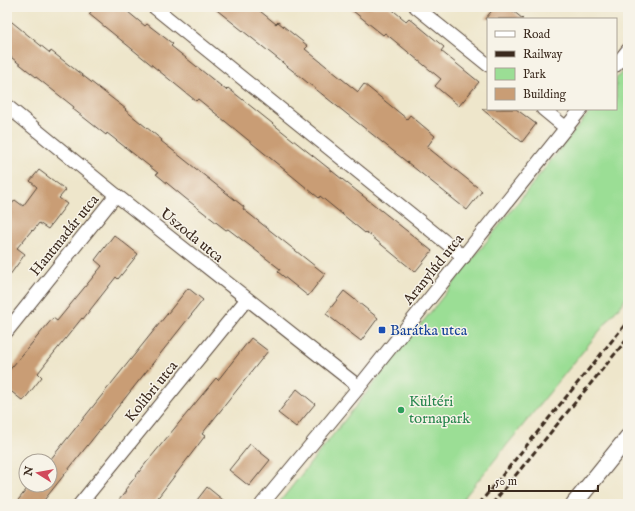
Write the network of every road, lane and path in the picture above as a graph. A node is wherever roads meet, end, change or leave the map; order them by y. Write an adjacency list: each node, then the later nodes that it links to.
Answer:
1 (154, 7): 11 (street)
2 (416, 7): 4 (street)
3 (628, 50): 5 (street)
4 (487, 64)
5 (617, 64)
6 (7, 106): 10 (street, Uszoda utca)
7 (544, 110): 9 (street)
8 (580, 110): 9 (street, Aranylúd utca)
9 (566, 128): 11 (street, Aranylúd utca)
10 (116, 195): 12 (street, Uszoda utca); 13 (street, Hantmadár utca)
11 (464, 257): 14 (street, Aranylúd utca)
12 (246, 299): 14 (street, Uszoda utca); 16 (street, Kolibri utca)
13 (7, 331)
14 (359, 388): 17 (street, Aranylúd utca)
15 (628, 437): 18 (street)
16 (80, 504)
17 (262, 504)
18 (574, 504)

